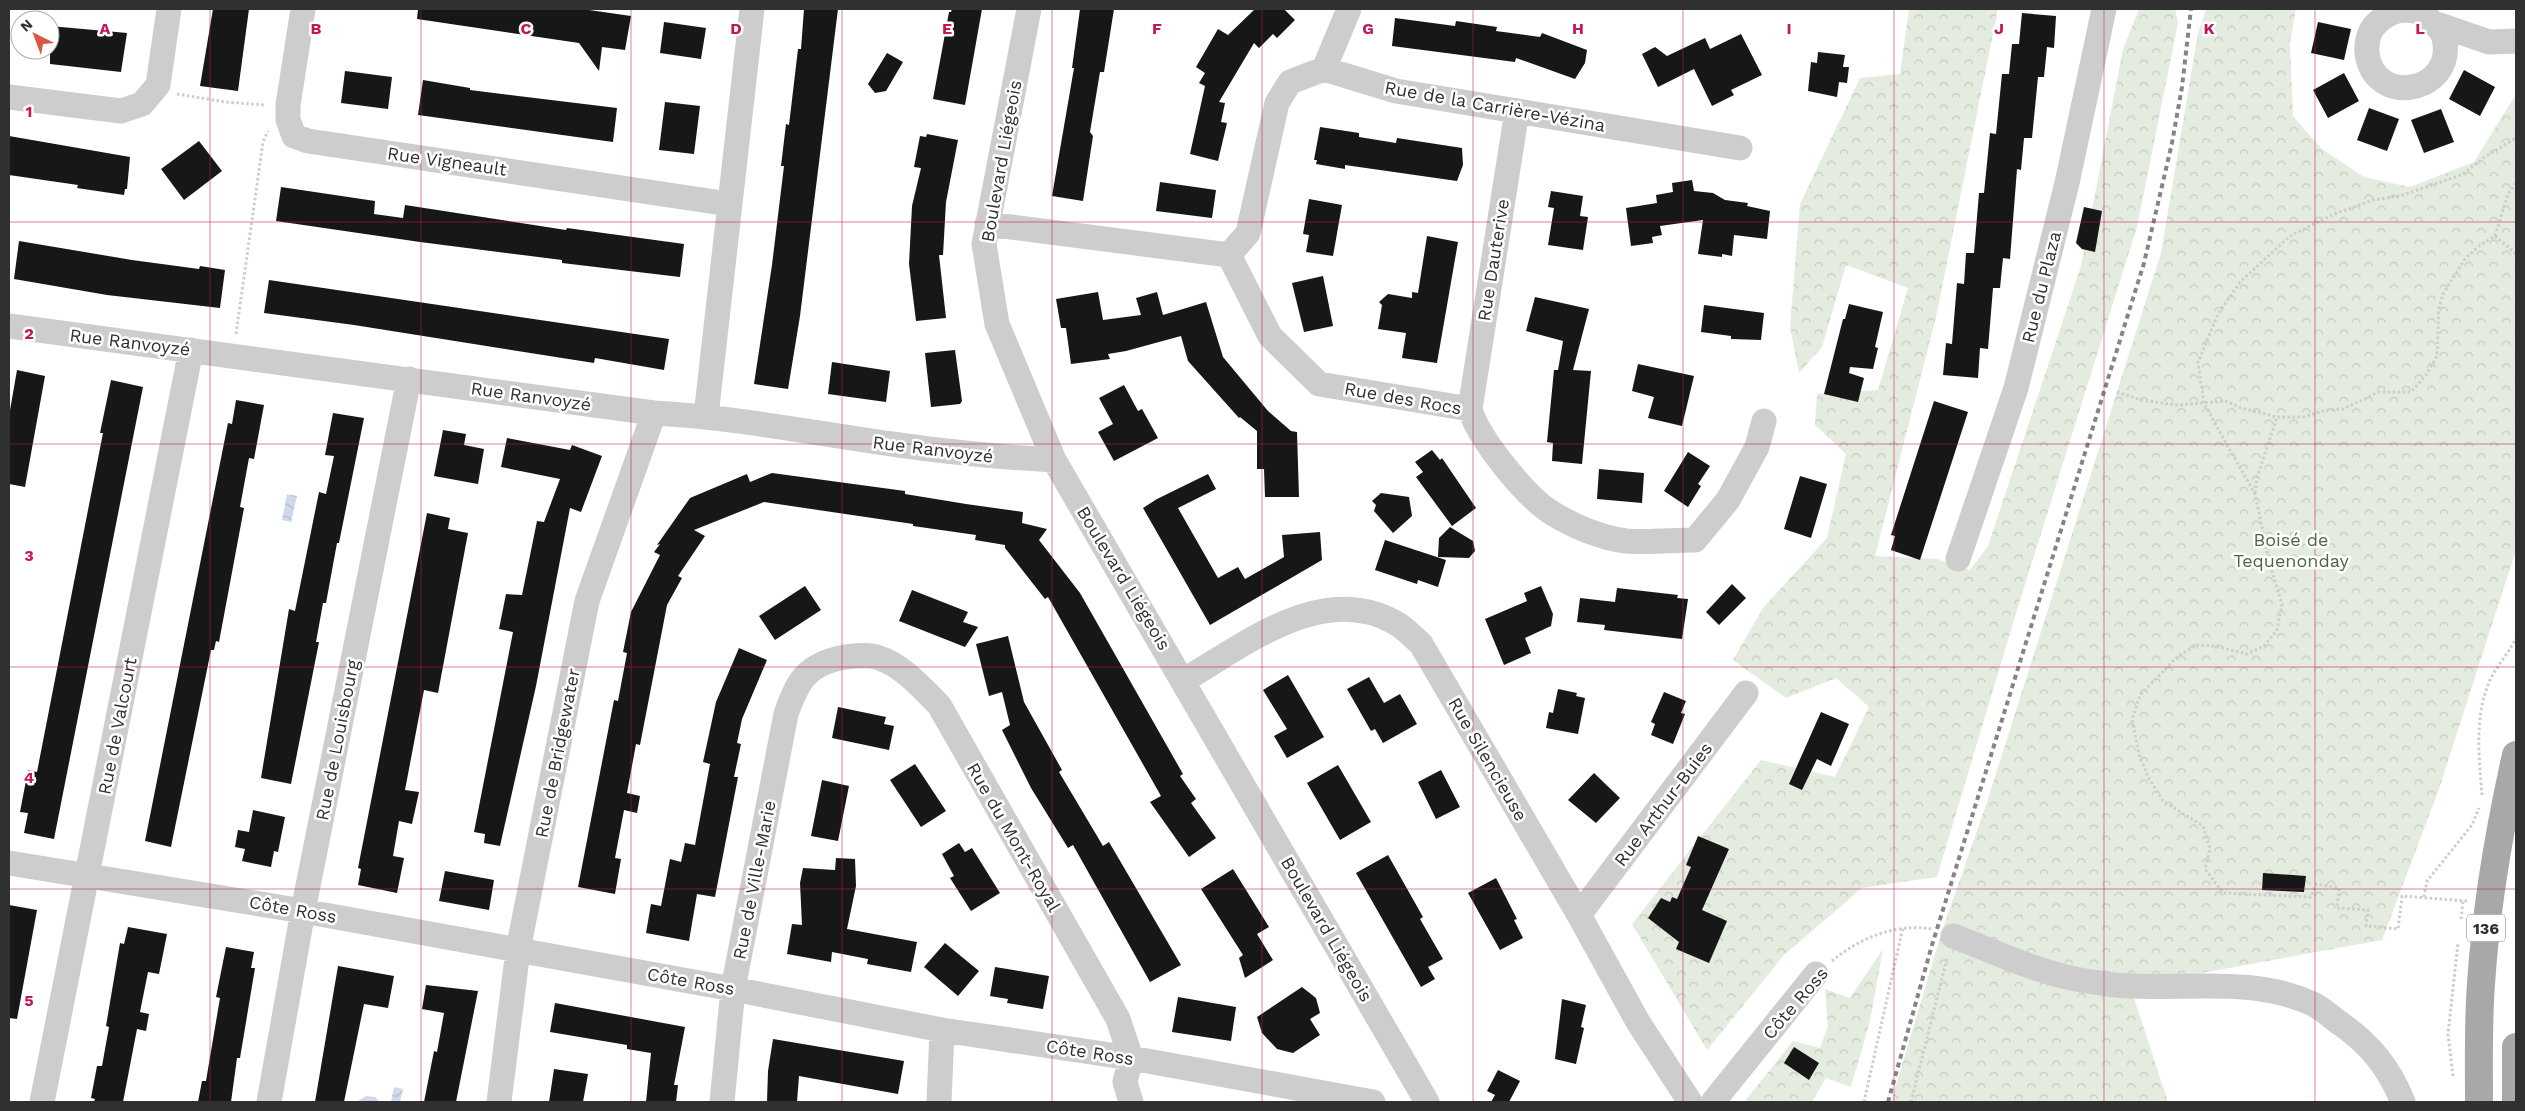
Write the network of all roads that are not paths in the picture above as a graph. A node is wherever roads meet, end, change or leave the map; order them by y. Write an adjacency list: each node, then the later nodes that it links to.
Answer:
1 (169, 9): 10 (street)
2 (303, 9): 13 (street, Rue Vigneault)
3 (752, 9): 13 (street)
4 (1029, 9): 14 (street, Boulevard Liégeois)
5 (1349, 9): 9 (street)
6 (2104, 9): 24 (street, Rue du Plaza)
7 (2428, 15): 8 (street)
8 (2516, 41)
9 (1324, 69): 11 (street, Rue de la Carrière-Vézina); 15 (street)
10 (9, 97)
11 (1517, 111): 12 (street, Rue de la Carrière-Vézina); 19 (street, Rue Dauterive)
12 (1740, 148)
13 (729, 204): 21 (street)
14 (987, 224): 15 (street); 23 (street, Boulevard Liégeois)
15 (1229, 255): 19 (street, Rue des Rocs)
16 (9, 326): 17 (street, Rue Ranvoyzé)
17 (191, 350): 18 (street, Rue Ranvoyzé); 30 (street, Rue de Valcourt)
18 (409, 379): 20 (street, Rue Ranvoyzé); 31 (street, Rue de Louisbourg)
19 (1470, 409): 22 (street, Rue des Rocs)
20 (654, 413): 21 (street, Rue Ranvoyzé); 34 (street, Rue de Bridgewater)
21 (706, 416): 23 (street, Rue Ranvoyzé)
22 (1764, 421)
23 (1054, 460): 26 (street, Boulevard Liégeois)
24 (1958, 559)
25 (813, 667): 36 (street, Rue de Ville-Marie); 39 (street, Rue du Mont-Royal)
26 (1184, 680): 32 (street, Rue Silencieuse); 47 (street, Boulevard Liégeois)
27 (1746, 693): 32 (street, Rue Arthur-Buies)
28 (2516, 755): 51 (main road, 136)
29 (9, 863): 30 (street, Côte Ross)
30 (87, 875): 31 (street, Côte Ross); 40 (street, Rue de Valcourt)
31 (303, 911): 34 (street, Côte Ross); 41 (street, Rue de Louisbourg)
32 (1579, 915): 48 (street, Rue Silencieuse)
33 (1953, 936): 50 (street)
34 (518, 950): 36 (street, Côte Ross); 42 (street, Rue de Bridgewater)
35 (1816, 974): 49 (street, Côte Ross)
36 (733, 989): 37 (street, Côte Ross); 43 (street, Rue de Ville-Marie)
37 (942, 1030): 39 (street, Côte Ross); 44 (street)
38 (2516, 1047): 52 (main road)
39 (1131, 1058): 45 (street); 46 (street, Côte Ross)
40 (42, 1102)
41 (269, 1102)
42 (499, 1102)
43 (722, 1102)
44 (939, 1102)
45 (1131, 1102)
46 (1373, 1102)
47 (1427, 1102)
48 (1690, 1102)
49 (1713, 1102)
50 (2403, 1102)
51 (2479, 1102)
52 (2516, 1102)

